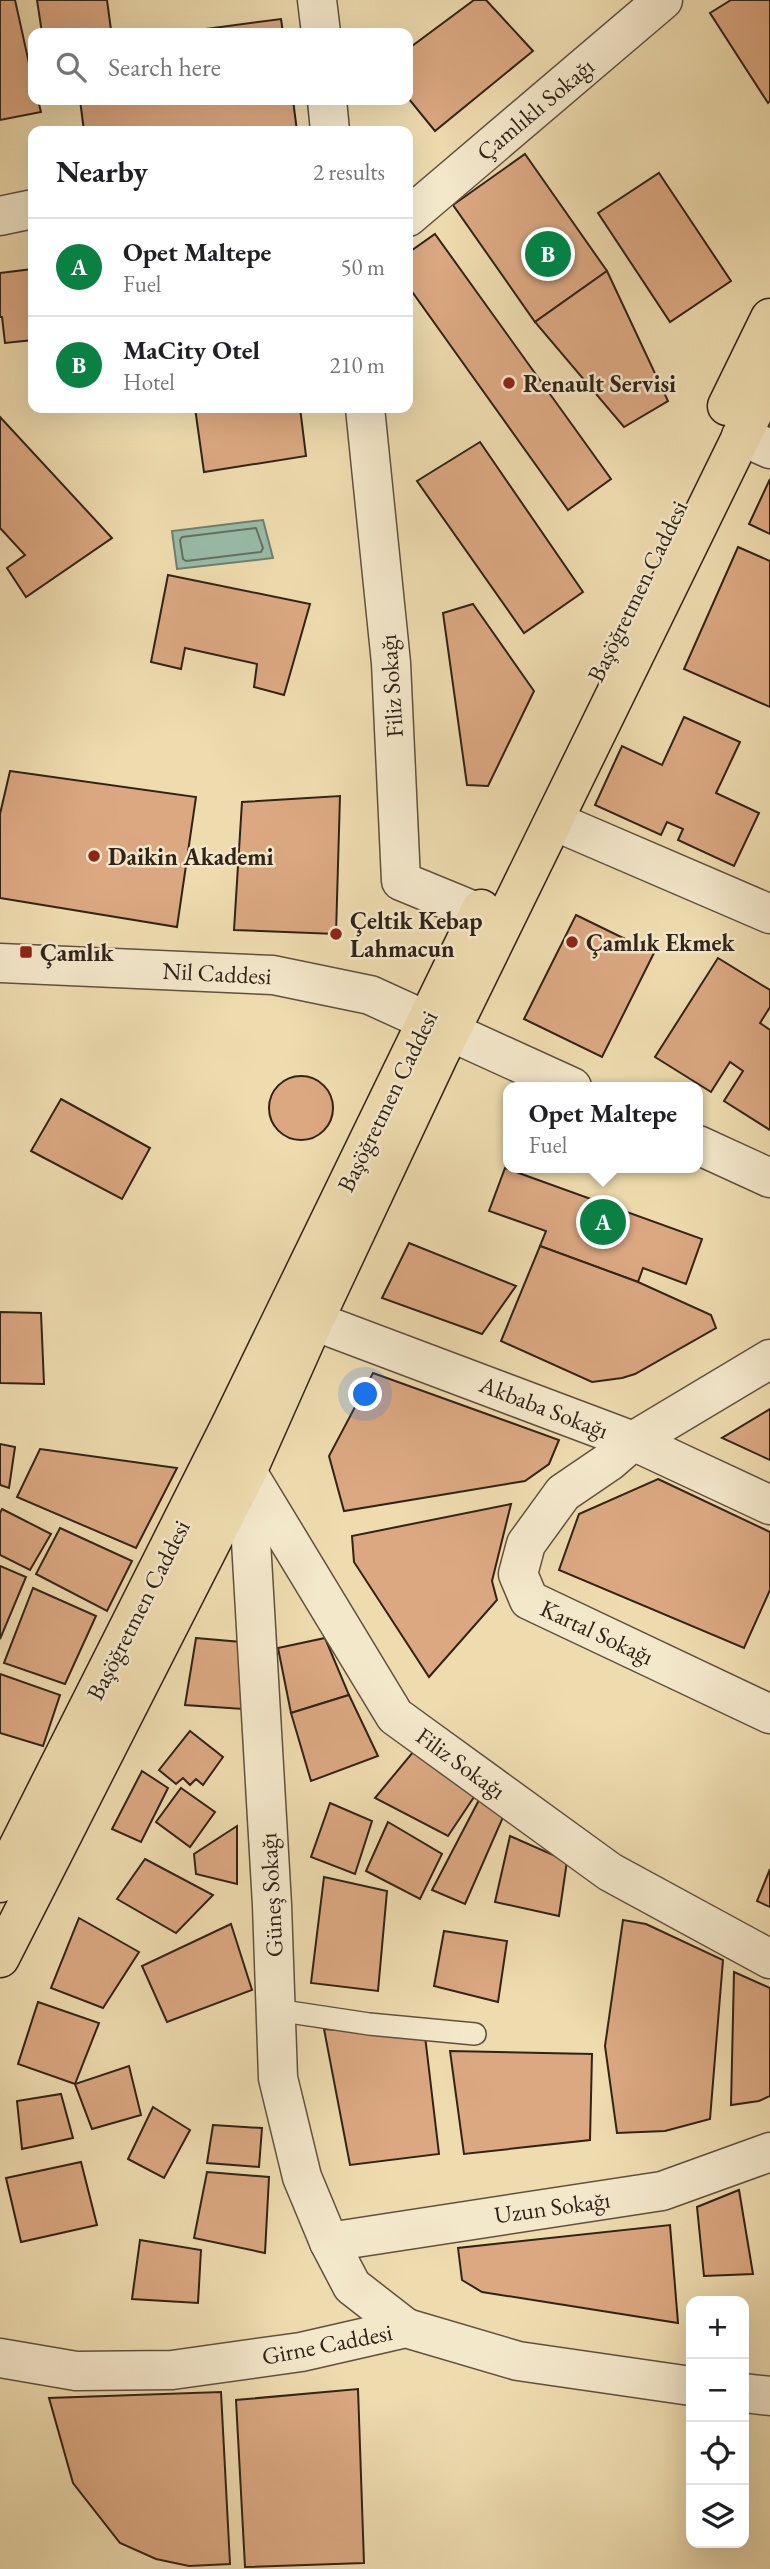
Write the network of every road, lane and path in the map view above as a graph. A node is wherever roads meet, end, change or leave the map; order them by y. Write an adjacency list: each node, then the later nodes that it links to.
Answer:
1 (317, 0): 3 (street)
2 (663, 0): 7 (street, Çamlıklı Sokağı)
3 (320, 28)
4 (327, 105): 5 (street)
5 (330, 126)
6 (28, 210): 8 (street)
7 (413, 213)
8 (0, 216)
9 (770, 318): 14 (main road, Başöğretmen Caddesi)
10 (770, 378): 12 (main road, Başöğretmen Caddesi)
11 (366, 413): 14 (street, Filiz Sokağı)
12 (756, 442): 13 (main road, Başöğretmen Caddesi)
13 (554, 821): 15 (street); 17 (main road, Başöğretmen Caddesi)
14 (479, 914): 17 (main road, Başöğretmen Caddesi)
15 (770, 914)
16 (0, 963): 17 (street, Nil Caddesi)
17 (438, 1026): 18 (street, Nil Caddesi); 21 (main road, Başöğretmen Caddesi); 23 (main road, Başöğretmen Caddesi)
18 (561, 1082)
19 (703, 1147): 20 (street)
20 (770, 1178)
21 (314, 1321): 24 (street, Akbaba Sokağı); 25 (main road, Başöğretmen Caddesi)
22 (770, 1359): 24 (street, Kartal Sokağı)
23 (231, 1424): 25 (street, Güneş Sokağı); 28 (main road, Başöğretmen Caddesi)
24 (633, 1441): 26 (street, Akbaba Sokağı); 27 (street, Kartal Sokağı)
25 (247, 1472): 28 (main road, Başöğretmen Caddesi); 30 (street, Filiz Sokağı); 31 (street, Güneş Sokağı)
26 (770, 1505)
27 (770, 1714)
28 (8, 1885): 29 (main road, Başöğretmen Caddesi)
29 (0, 1958)
30 (770, 1959)
31 (276, 2010): 32 (lane); 34 (street, Güneş Sokağı)
32 (475, 2034)
33 (770, 2152): 34 (street, Uzun Sokağı)
34 (329, 2242): 35 (street, Güneş Sokağı)
35 (406, 2328): 36 (street, Girne Caddesi); 37 (street, Girne Caddesi)
36 (0, 2358)
37 (686, 2385)
38 (749, 2394): 39 (street)
39 (770, 2396)

